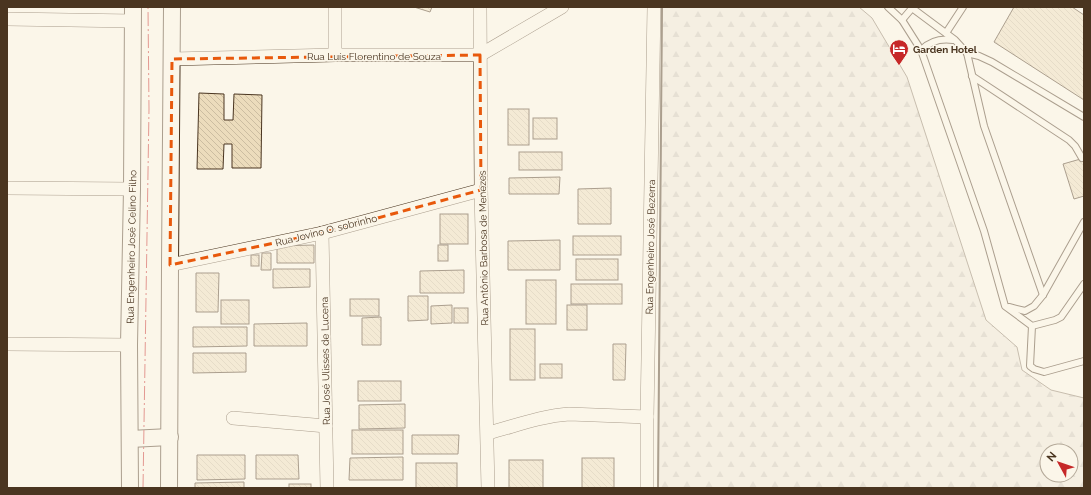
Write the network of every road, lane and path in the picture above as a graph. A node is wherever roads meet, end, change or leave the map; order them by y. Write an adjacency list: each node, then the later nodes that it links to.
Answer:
1 (172, 7): 18 (street)
2 (335, 7): 17 (street)
3 (480, 7): 16 (street, Rua Antônio Barbosa de Menezes)
4 (562, 7): 16 (street, Rua Luís Florentino de Souza)
5 (654, 7): 35 (street, Rua Engenheiro José Bezerra)
6 (888, 7): 11 (lane)
7 (913, 7): 11 (lane); 12 (lane)
8 (963, 7): 12 (lane)
9 (133, 14): 10 (street); 23 (street, Rua Engenheiro José Celino Filho)
10 (7, 19)
11 (902, 20): 14 (lane)
12 (946, 33): 13 (lane)
13 (955, 40): 14 (lane); 15 (lane)
14 (921, 50): 30 (lane)
15 (967, 53): 19 (lane); 20 (lane)
16 (480, 55): 17 (street, Rua Luís Florentino de Souza); 24 (street, Rua Antônio Barbosa de Menezes)
17 (335, 56): 18 (street, Rua Luís Florentino de Souza)
18 (172, 59): 27 (street)
19 (972, 76): 21 (lane); 29 (lane)
20 (1084, 117)
21 (1082, 158)
22 (7, 188): 23 (street)
23 (132, 189): 33 (street, Rua Engenheiro José Celino Filho)
24 (481, 190): 26 (street, Rua Jovino O. sobrinho); 38 (street, Rua Antônio Barbosa de Menezes)
25 (1084, 222): 29 (lane)
26 (322, 233): 27 (street, Rua Jovino O. sobrinho); 37 (street, Rua José Ulisses de Lucena)
27 (170, 264): 39 (street)
28 (1084, 284): 31 (lane)
29 (1043, 295): 30 (lane)
30 (1005, 306): 31 (lane)
31 (1032, 326): 34 (lane)
32 (7, 344): 33 (street)
33 (129, 345): 40 (street, Rua Engenheiro José Celino Filho)
34 (1084, 361)
35 (647, 417): 38 (street); 45 (street, Rua Engenheiro José Bezerra)
36 (233, 418): 37 (street)
37 (326, 426): 43 (street, Rua José Ulisses de Lucena)
38 (488, 433): 44 (street, Rua Antônio Barbosa de Menezes)
39 (170, 437): 40 (street); 42 (street)
40 (130, 439): 41 (street, Rua Engenheiro José Celino Filho)
41 (130, 488)
42 (169, 488)
43 (327, 488)
44 (488, 488)
45 (647, 488)

